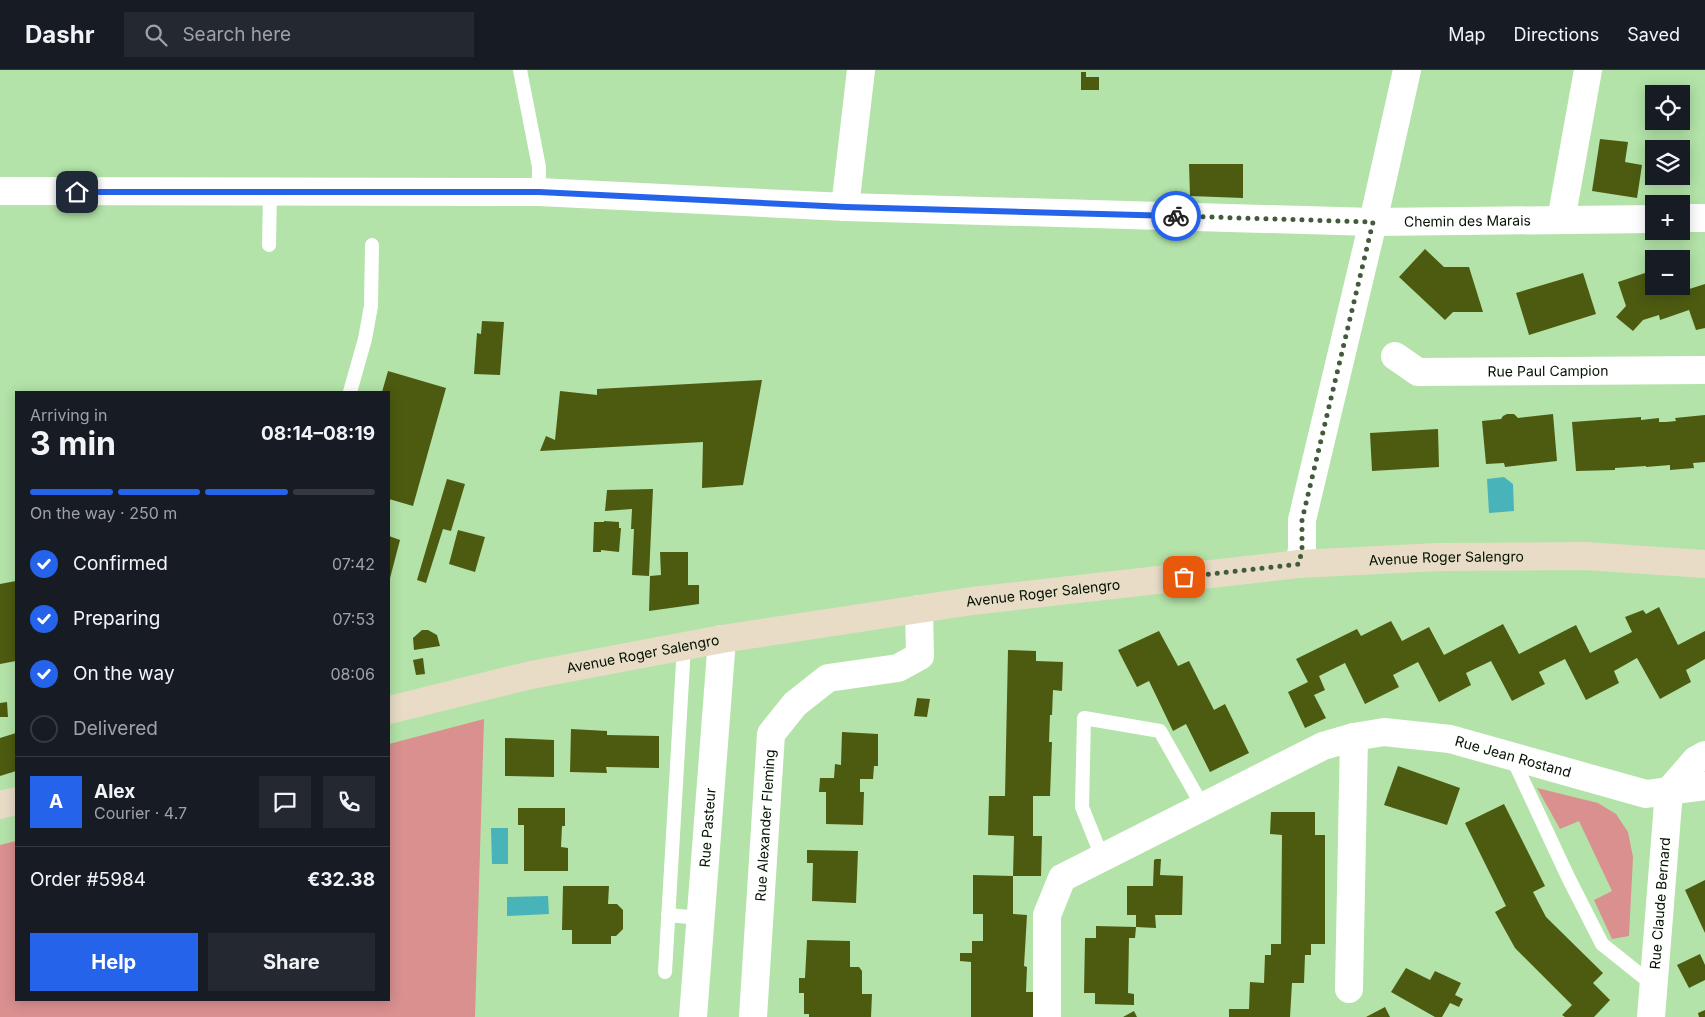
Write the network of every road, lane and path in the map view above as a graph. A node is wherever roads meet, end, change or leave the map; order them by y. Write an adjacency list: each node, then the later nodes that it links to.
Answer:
1 (520, 70): 7 (lane)
2 (860, 70): 8 (street)
3 (1407, 70): 13 (street)
4 (1588, 70): 12 (street)
5 (0, 192): 6 (street, Chemin des Marais)
6 (270, 192): 7 (street, Chemin des Marais); 14 (lane)
7 (539, 192): 8 (street, Chemin des Marais)
8 (845, 207): 13 (street, Chemin des Marais)
9 (1690, 218): 10 (street)
10 (1705, 218)
11 (1645, 219): 12 (street, Chemin des Marais)
12 (1561, 220): 13 (street, Chemin des Marais)
13 (1373, 222): 19 (street)
14 (270, 245)
15 (372, 245): 18 (lane)
16 (1395, 356): 17 (street, Rue Paul Campion)
17 (1705, 370)
18 (350, 391)
19 (1299, 564): 20 (street, Avenue Roger Salengro); 21 (street, Avenue Roger Salengro)
20 (1705, 564)
21 (919, 610): 22 (street, Avenue Roger Salengro); 40 (street, Rue Alexander Fleming)
22 (722, 639): 23 (street, Avenue Roger Salengro); 35 (street, Rue Pasteur)
23 (684, 646): 24 (street, Avenue Roger Salengro); 34 (lane)
24 (390, 710)
25 (1354, 737): 27 (street, Rue Jean Rostand); 32 (street, Rue Jean Rostand); 38 (street)
26 (1705, 755): 29 (street)
27 (1512, 756): 29 (street, Rue Jean Rostand); 37 (lane)
28 (1705, 786): 29 (street)
29 (1669, 791): 37 (street, Rue Claude Bernard)
30 (15, 801): 31 (street)
31 (0, 805)
32 (1203, 806): 33 (street, Rue Jean Rostand); 33 (lane)
33 (1102, 858): 41 (street, Rue Jean Rostand)
34 (668, 915): 35 (lane); 36 (lane)
35 (700, 918): 39 (street, Rue Pasteur)
36 (665, 972)
37 (1652, 984): 42 (street, Rue Claude Bernard)
38 (1348, 989)
39 (693, 1017)
40 (753, 1017)
41 (1047, 1017)
42 (1650, 1017)

